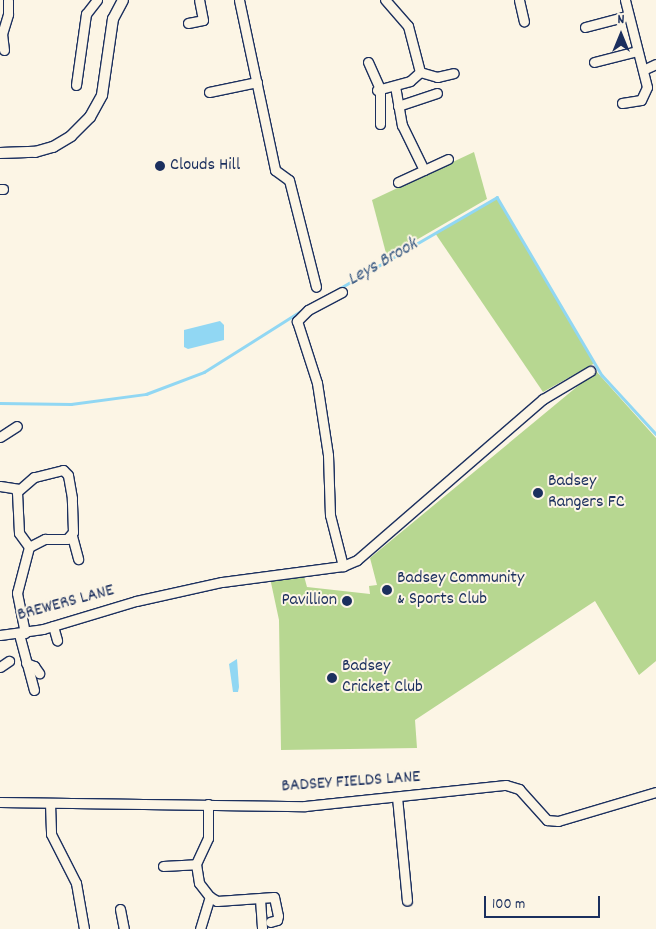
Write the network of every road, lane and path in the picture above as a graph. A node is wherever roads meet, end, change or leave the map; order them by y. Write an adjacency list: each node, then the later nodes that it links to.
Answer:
1 (8, 0): 13 (street)
2 (97, 0): 22 (street)
3 (124, 0): 30 (main road)
4 (199, 0): 11 (street)
5 (239, 0): 21 (street)
6 (385, 0): 19 (street)
7 (519, 0): 10 (street)
8 (625, 0): 9 (street)
9 (627, 16): 12 (street); 14 (street)
10 (524, 21)
11 (188, 23)
12 (586, 27)
13 (6, 50)
14 (637, 51): 16 (street); 18 (street)
15 (368, 62): 24 (street)
16 (594, 62)
17 (656, 64): 18 (street)
18 (643, 70): 27 (street)
19 (420, 72): 20 (street); 23 (street)
20 (454, 73)
21 (256, 82): 25 (street); 34 (street)
22 (76, 84)
23 (395, 86): 24 (street); 28 (street)
24 (379, 89): 29 (street)
25 (209, 92)
26 (438, 93): 28 (street)
27 (622, 103)
28 (398, 106): 32 (street)
29 (380, 124)
30 (0, 153)
31 (448, 159): 32 (street)
32 (424, 170): 33 (street)
33 (398, 182)
34 (316, 287)
35 (342, 292): 44 (street)
36 (590, 371): 44 (street)
37 (17, 426): 38 (street)
38 (0, 437)
39 (0, 486): 40 (street)
40 (18, 489): 41 (street); 42 (street)
41 (72, 536): 42 (street); 43 (street)
42 (29, 547): 46 (street)
43 (78, 559)
44 (343, 566): 45 (street, BREWERS LANE)
45 (53, 626): 46 (street, BREWERS LANE); 48 (street)
46 (22, 633): 47 (street, BREWERS LANE); 50 (street)
47 (0, 635)
48 (57, 640)
49 (9, 660): 51 (street)
50 (26, 663): 52 (street); 53 (street)
51 (0, 667)
52 (39, 673)
53 (34, 690)
54 (656, 792): 55 (street, BADSEY FIELDS LANE)
55 (397, 797): 58 (street, BADSEY FIELDS LANE); 63 (street)
56 (0, 802): 57 (street, BADSEY FIELDS LANE)
57 (50, 803): 58 (street, BADSEY FIELDS LANE); 66 (street)
58 (208, 804): 59 (street)
59 (196, 864): 60 (street); 61 (street)
60 (162, 866)
61 (210, 897): 62 (street); 68 (street)
62 (260, 899): 65 (street); 69 (street)
63 (407, 901)
64 (120, 909): 67 (street)
65 (270, 922)
66 (84, 929)
67 (124, 929)
68 (200, 929)
69 (262, 929)

